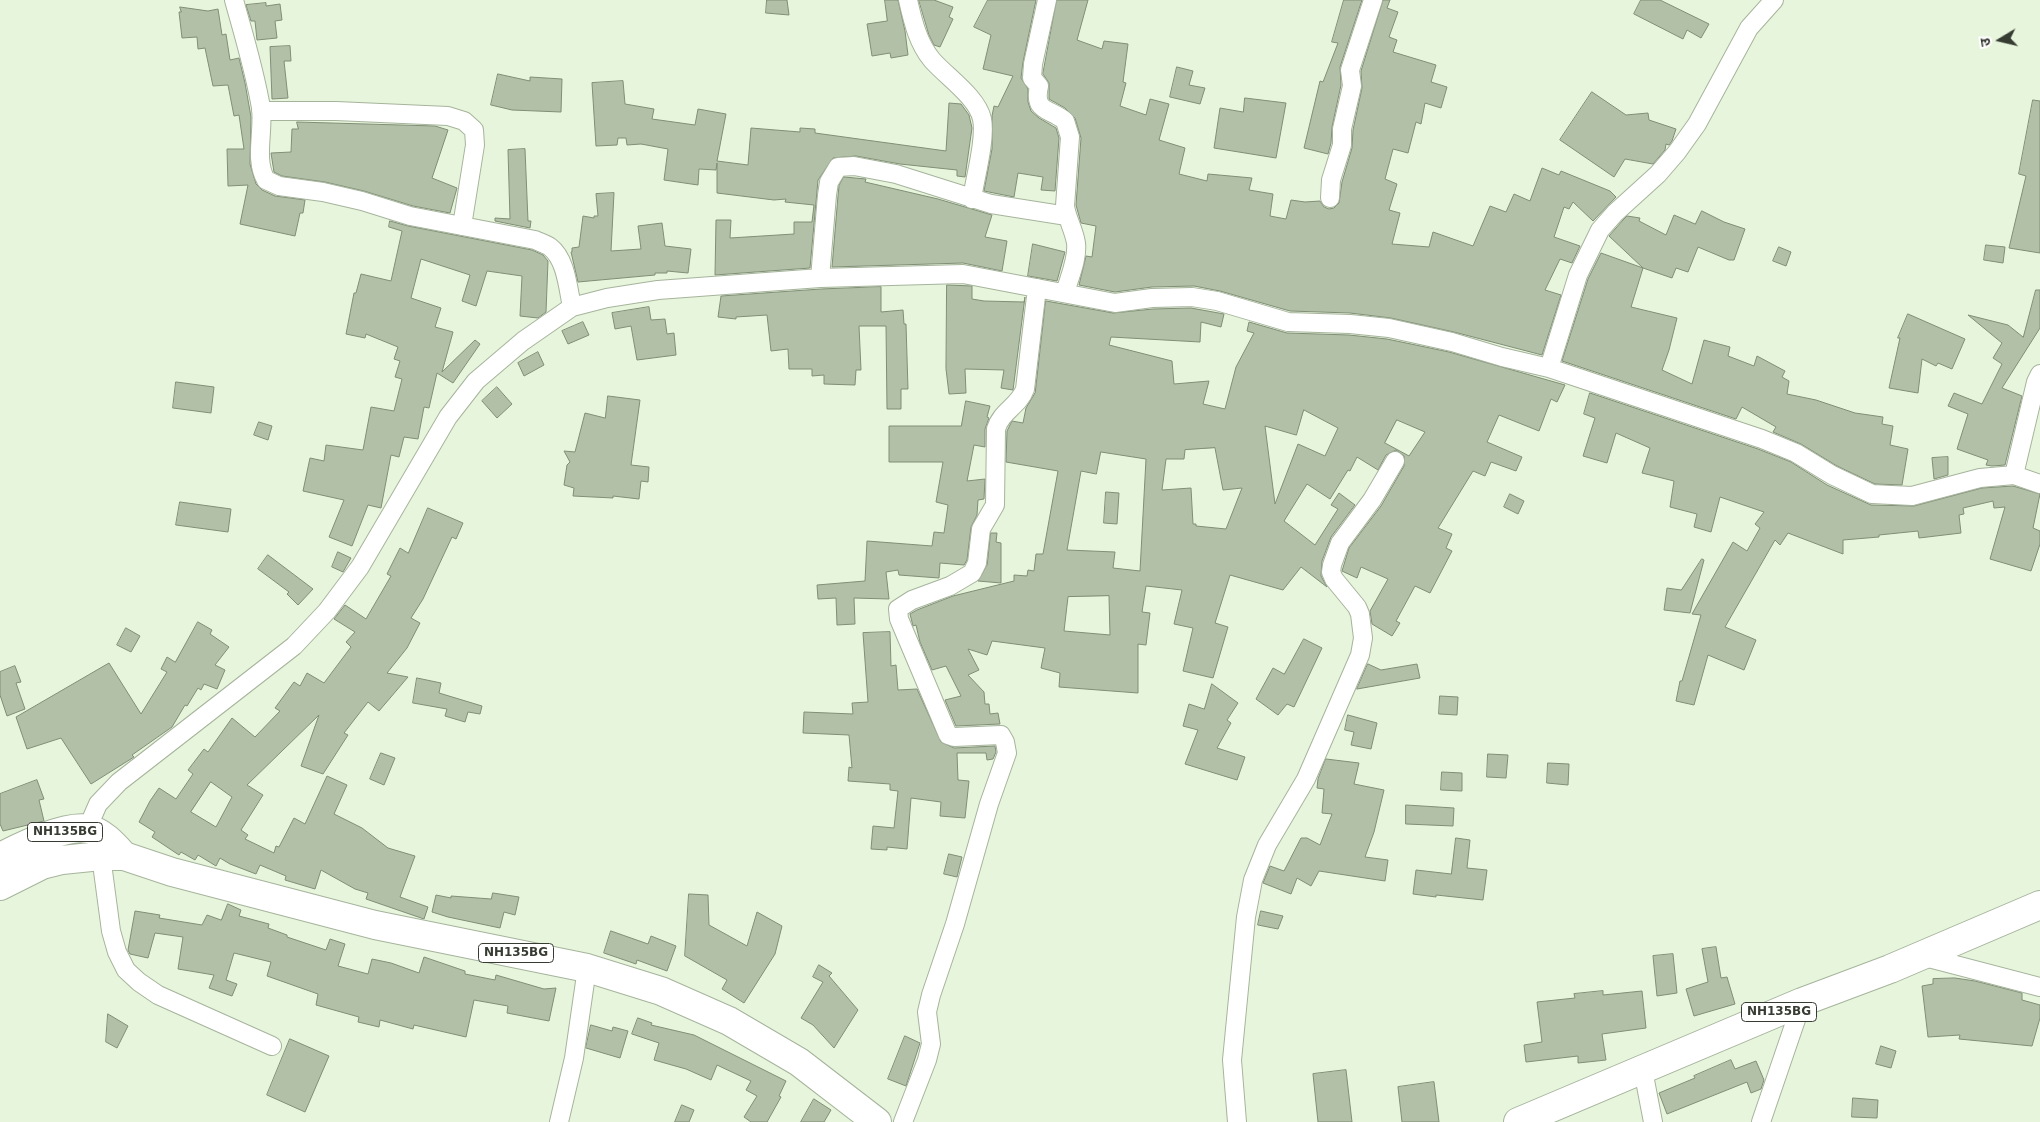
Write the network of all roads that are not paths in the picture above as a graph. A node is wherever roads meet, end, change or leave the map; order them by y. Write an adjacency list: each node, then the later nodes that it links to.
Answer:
1 (234, 0): 6 (street)
2 (908, 0): 8 (street)
3 (1047, 0): 9 (street)
4 (1373, 0): 7 (street)
5 (1774, 0): 15 (street)
6 (261, 111): 10 (street); 10 (street)
7 (1330, 198)
8 (972, 199): 9 (street); 11 (street)
9 (1067, 216): 13 (street)
10 (462, 226): 14 (street)
11 (820, 278): 12 (street); 14 (street)
12 (1037, 288): 13 (street); 33 (street)
13 (1065, 293): 15 (street)
14 (572, 307): 20 (street)
15 (1549, 368): 18 (street)
16 (2040, 374): 18 (street)
17 (1395, 461): 34 (street)
18 (2014, 475): 19 (street)
19 (2040, 484)
20 (88, 829): 21 (highway, NH135BG); 22 (highway, NH135BG)
21 (113, 856): 23 (highway, NH135BG); 26 (highway, NH135BG); 29 (street)
22 (0, 857)
23 (0, 886)
24 (2040, 905): 25 (highway, NH135BG)
25 (1921, 956): 27 (street); 28 (highway, NH135BG)
26 (587, 968): 31 (street); 32 (highway, NH135BG)
27 (2040, 987)
28 (1802, 1002): 30 (highway, NH135BG); 37 (street)
29 (272, 1046)
30 (1643, 1070): 35 (highway, NH135BG); 36 (street)
31 (559, 1122)
32 (877, 1122)
33 (903, 1122)
34 (1237, 1122)
35 (1518, 1122)
36 (1653, 1122)
37 (1761, 1122)

